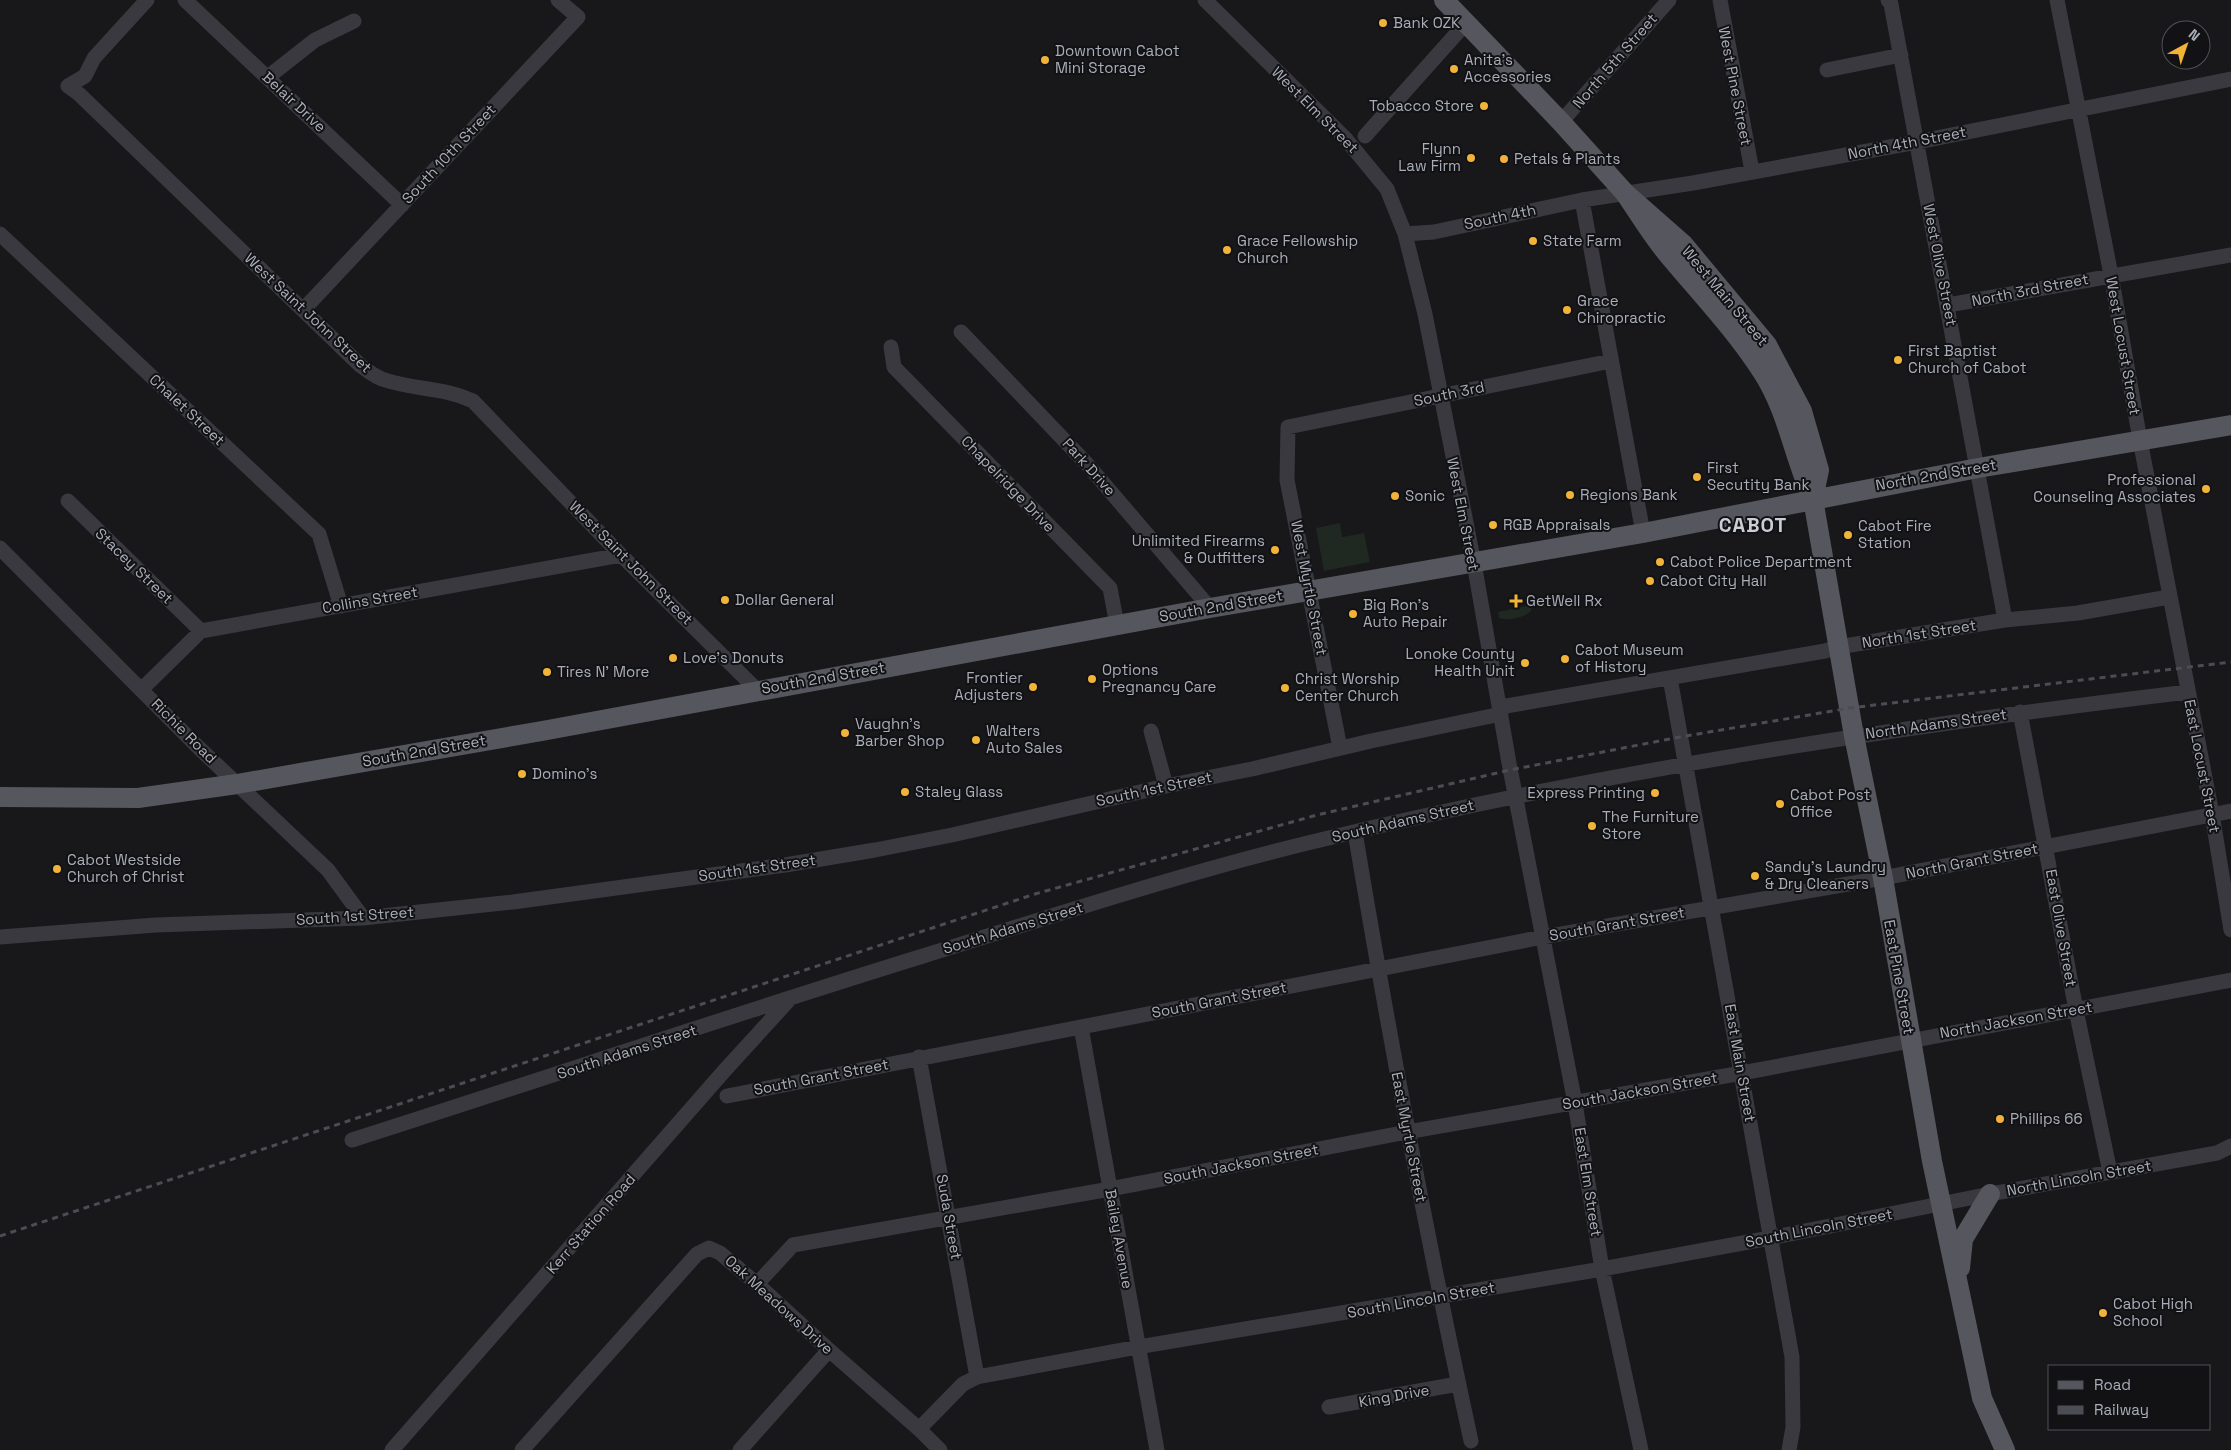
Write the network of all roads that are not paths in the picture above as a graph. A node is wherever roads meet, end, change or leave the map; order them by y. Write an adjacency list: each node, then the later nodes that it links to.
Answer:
1 (147, 0): 29 (street, West Saint John Street)
2 (184, 0): 14 (street, Belair Drive)
3 (558, 0): 23 (street, South 10th Street)
4 (1205, 0): 24 (street, West Elm Street)
5 (1444, 0): 11 (main road, West Main Street)
6 (1669, 0): 17 (street, North 5th Street)
7 (1720, 0): 20 (street, West Pine Street)
8 (1888, 0): 12 (street, West Olive Street)
9 (2057, 0): 16 (street, West Locust Street)
10 (354, 21): 14 (street)
11 (1466, 22): 17 (main road, West Main Street); 18 (street)
12 (1901, 55): 13 (street); 19 (street, West Olive Street)
13 (1827, 70)
14 (268, 77): 23 (street, Belair Drive)
15 (2231, 79): 16 (street, North 4th Street)
16 (2078, 109): 19 (street, North 4th Street); 27 (street, West Locust Street)
17 (1562, 122): 21 (main road, West Main Street)
18 (1365, 136)
19 (1917, 142): 20 (street, North 4th Street); 28 (street, West Olive Street)
20 (1752, 172): 21 (street, North 4th Street)
21 (1625, 192): 22 (street, North 4th Street); 38 (main road, West Main Street)
22 (1582, 200): 24 (street, South 4th); 32 (street)
23 (402, 205): 29 (street, South 10th Street)
24 (1412, 233): 33 (street, West Elm Street)
25 (0, 234): 46 (street, Chalet Street)
26 (2231, 255): 27 (street, North 3rd Street)
27 (2111, 275): 28 (street, North 3rd Street); 36 (street, West Locust Street)
28 (1948, 305): 37 (street, West Olive Street)
29 (303, 310): 42 (street, West Saint John Street)
30 (961, 332): 47 (street, Park Drive)
31 (891, 347): 49 (street, Chapelridge Drive)
32 (1611, 361): 33 (street, South 3rd); 40 (street)
33 (1440, 396): 35 (street, South 3rd); 43 (street, West Elm Street)
34 (2231, 425): 36 (main road, North 2nd Street)
35 (1288, 427): 44 (street, West Myrtle Street)
36 (2140, 440): 37 (main road, North 2nd Street); 45 (street, West Locust Street)
37 (1978, 468): 38 (main road, North 2nd Street); 48 (street, West Olive Street)
38 (1813, 500): 40 (main road, North 2nd Street); 51 (main road, East Pine Street)
39 (68, 502): 50 (street, Stacey Street)
40 (1643, 533): 43 (main road, South 2nd Street)
41 (0, 548): 53 (street, Richie Road)
42 (621, 555): 46 (street, Collins Street); 54 (street, West Saint John Street)
43 (1474, 563): 44 (main road, South 2nd Street); 56 (street, West Elm Street)
44 (1310, 590): 47 (main road, South 2nd Street); 60 (street, West Myrtle Street)
45 (2169, 597): 48 (street, North 1st Street); 55 (street, West Locust Street)
46 (341, 606): 50 (street, Collins Street)
47 (1210, 608): 49 (main road, South 2nd Street)
48 (2005, 620): 51 (street, North 1st Street)
49 (1117, 625): 54 (main road, South 2nd Street)
50 (201, 631): 53 (street)
51 (1838, 647): 52 (street, North 1st Street); 59 (main road, East Pine Street)
52 (1670, 678): 56 (street, South 1st Street); 61 (street, East Main Street)
53 (142, 689): 62 (street, Richie Road)
54 (757, 690): 62 (main road, South 2nd Street)
55 (2188, 692): 57 (street, North Adams Street); 67 (street, East Locust Street)
56 (1500, 710): 60 (street, South 1st Street); 64 (street, West Elm Street)
57 (2020, 712): 59 (street, North Adams Street); 69 (street, East Olive Street)
58 (1150, 731): 63 (street)
59 (1854, 736): 61 (street, North Adams Street); 70 (main road, East Pine Street)
60 (1340, 748): 63 (street, South 1st Street)
61 (1686, 766): 64 (street, South Adams Street); 71 (street, East Main Street)
62 (237, 784): 65 (main road, South 2nd Street); 72 (street, Richie Road)
63 (1166, 786): 72 (street, South 1st Street)
64 (1516, 795): 68 (street, South Adams Street); 75 (street, East Elm Street)
65 (0, 798)
66 (2231, 811): 67 (street, North Grant Street)
67 (2212, 814): 69 (street, North Grant Street); 73 (street, East Locust Street)
68 (1355, 832): 76 (street, East Myrtle Street); 78 (street, South Adams Street)
69 (2046, 848): 70 (street, North Grant Street); 79 (street, East Olive Street)
70 (1882, 878): 71 (street, North Grant Street); 81 (main road, East Pine Street)
71 (1712, 907): 75 (street, South Grant Street); 83 (street, East Main Street)
72 (363, 918): 74 (street, South 1st Street)
73 (2231, 930)
74 (0, 937)
75 (1543, 937): 76 (street, South Grant Street); 85 (street, East Elm Street)
76 (1378, 969): 80 (street, South Grant Street); 86 (street, East Myrtle Street)
77 (2231, 980): 79 (street, North Jackson Street)
78 (791, 999): 87 (street, South Adams Street); 107 (street, Kerr Station Road)
79 (2076, 1010): 81 (street, North Jackson Street); 90 (street, East Olive Street)
80 (1080, 1027): 82 (street, South Grant Street); 91 (street, Bailey Avenue)
81 (1910, 1040): 83 (street, North Jackson Street); 93 (main road, East Pine Street)
82 (920, 1057): 84 (street, South Grant Street); 94 (street, Suda Street)
83 (1742, 1073): 85 (street, South Jackson Street); 95 (street, East Main Street)
84 (727, 1096)
85 (1575, 1103): 86 (street, South Jackson Street); 96 (street, East Elm Street)
86 (1408, 1132): 91 (street, South Jackson Street); 99 (street, East Myrtle Street)
87 (352, 1140)
88 (2231, 1146): 89 (street, North Lincoln Street)
89 (2224, 1154): 90 (street, North Lincoln Street)
90 (2110, 1172): 92 (street, North Lincoln Street)
91 (1110, 1189): 94 (street, South Jackson Street); 100 (street, Bailey Avenue)
92 (1990, 1194): 93 (street, North Lincoln Street); 98 (main road)
93 (1941, 1204): 95 (street, South Lincoln Street); 98 (main road, East Pine Street)
94 (949, 1217): 97 (street, South Jackson Street); 102 (street, Suda Street)
95 (1770, 1238): 96 (street, South Lincoln Street); 113 (street, East Main Street)
96 (1602, 1269): 99 (street, South Lincoln Street); 112 (street, East Elm Street)
97 (757, 1284): 101 (street, Oak Meadows Drive); 108 (street, Oak Meadows Drive)
98 (1958, 1284): 114 (main road, East Pine Street)
99 (1440, 1297): 100 (street, South Lincoln Street); 103 (street, East Myrtle Street)
100 (1138, 1347): 102 (street, South Lincoln Street); 111 (street, Bailey Avenue)
101 (829, 1350): 105 (street, Oak Meadows Drive); 109 (street)
102 (977, 1377): 105 (street, South Lincoln Street)
103 (1458, 1384): 104 (street, King Drive); 106 (street, East Myrtle Street)
104 (1329, 1407)
105 (919, 1428): 110 (street, Oak Meadows Drive)
106 (1470, 1441)
107 (392, 1450)
108 (522, 1450)
109 (740, 1450)
110 (940, 1450)
111 (1157, 1450)
112 (1641, 1450)
113 (1789, 1450)
114 (2005, 1450)

